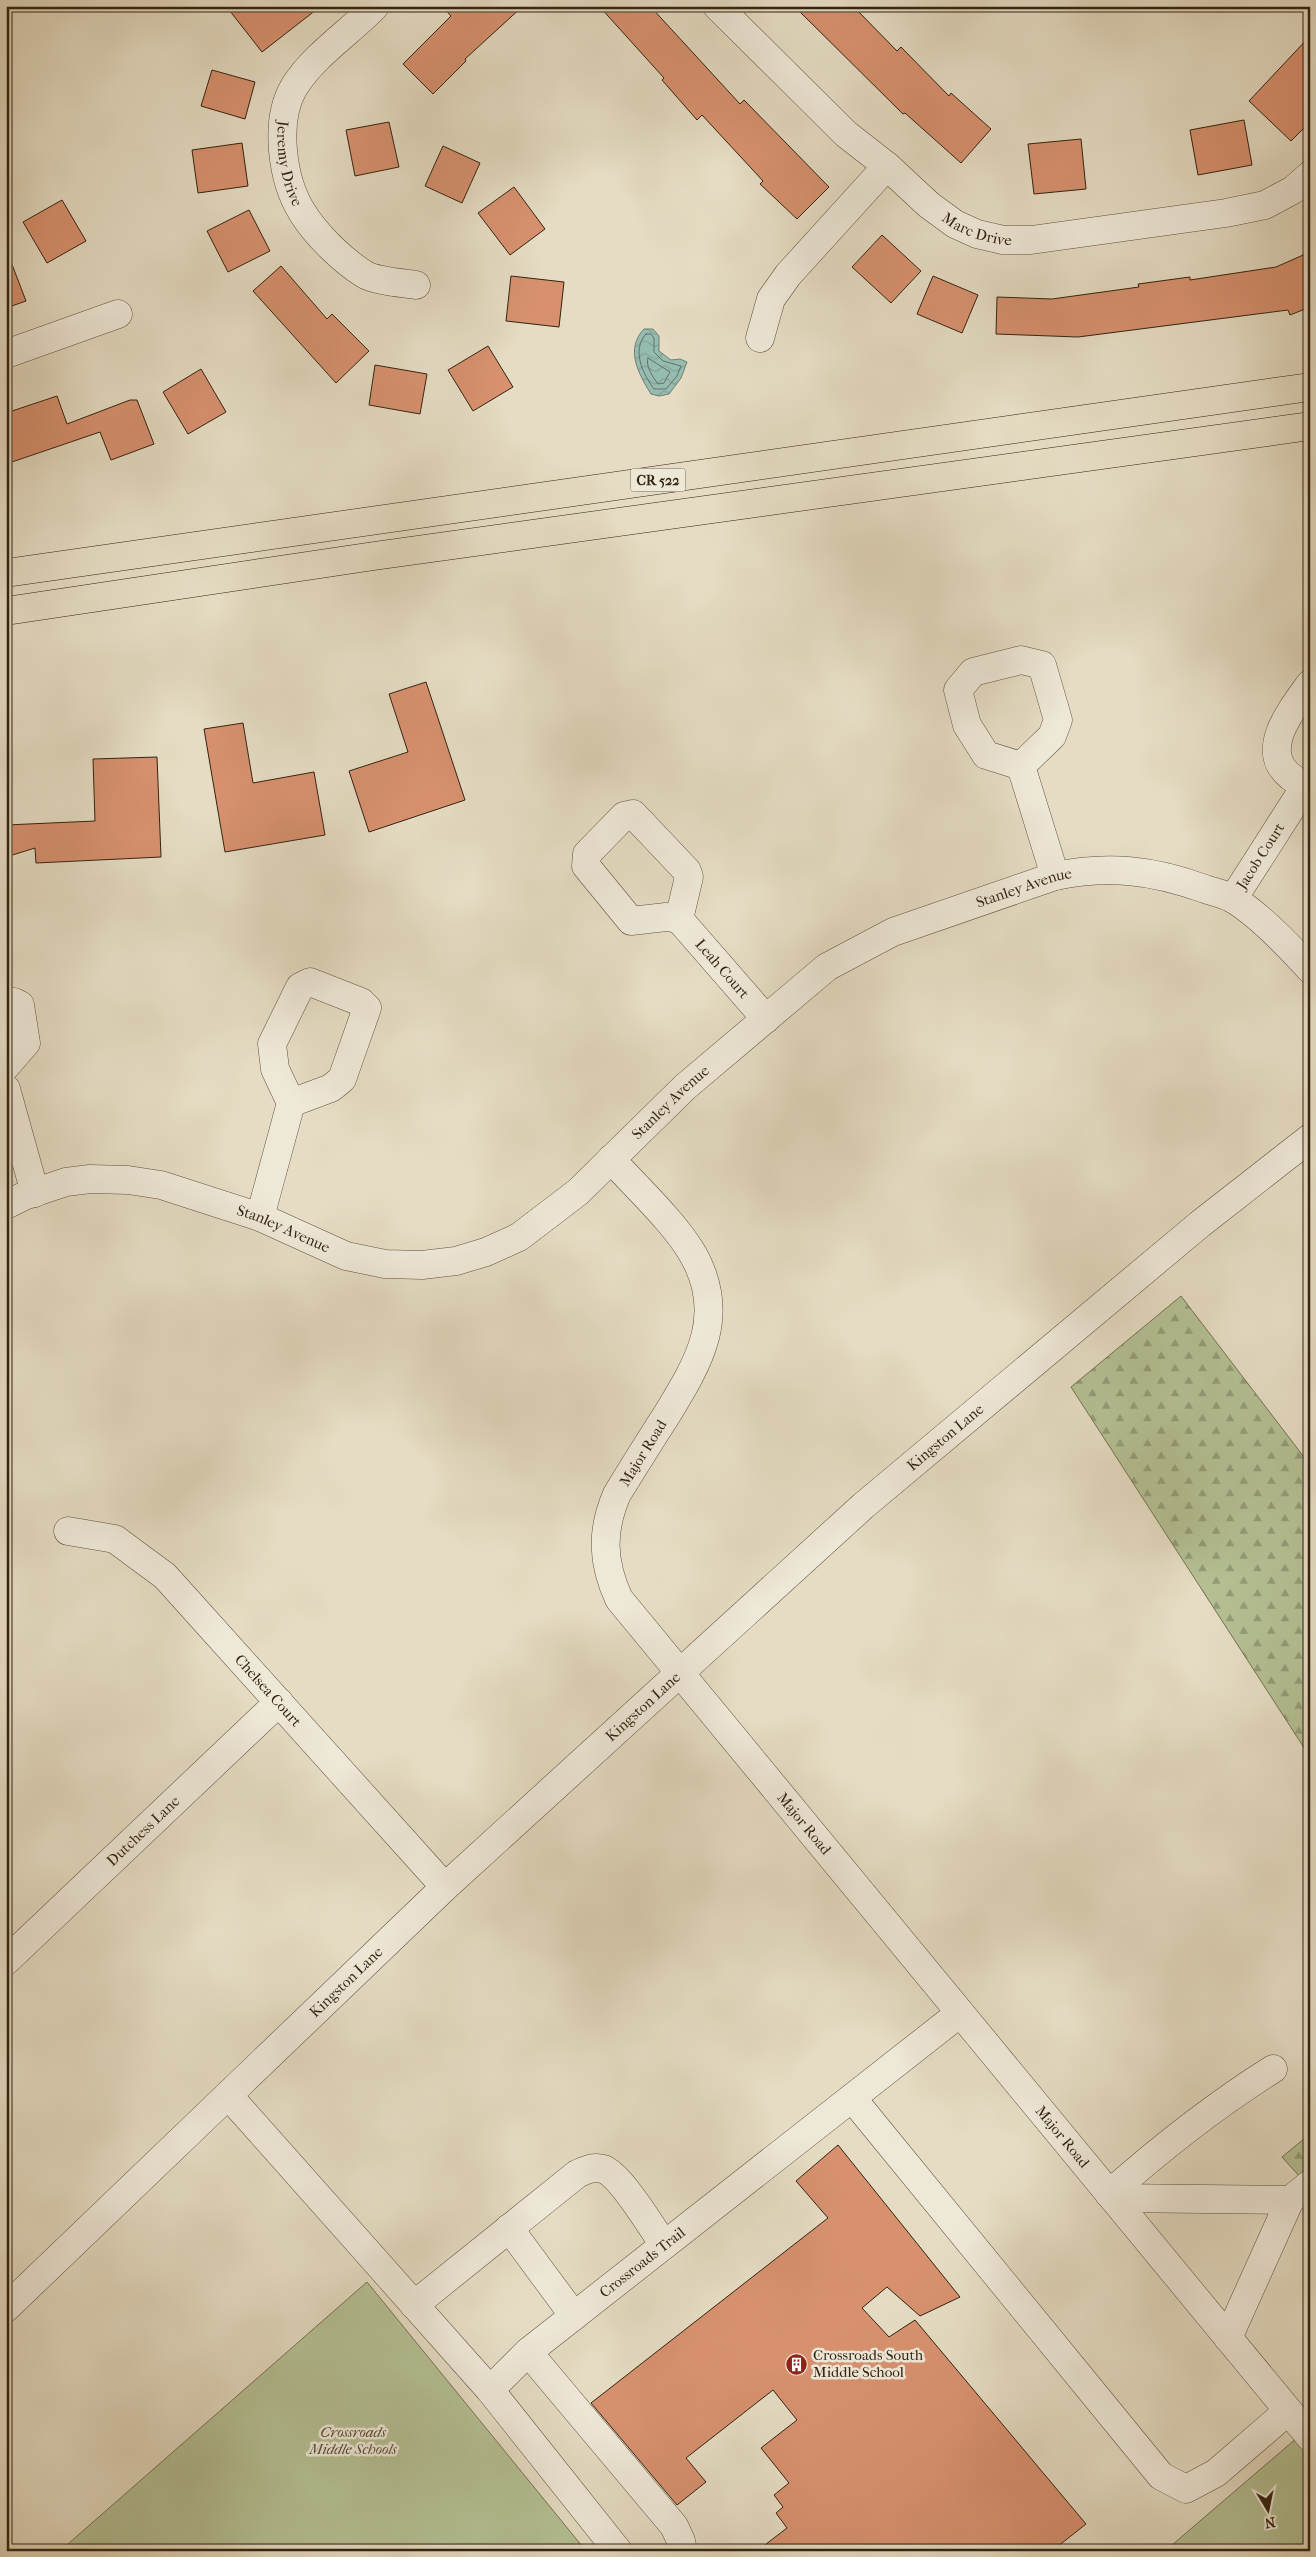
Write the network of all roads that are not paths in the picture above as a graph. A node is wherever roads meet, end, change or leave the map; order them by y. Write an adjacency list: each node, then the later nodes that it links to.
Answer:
1 (375, 6): 5 (street, Jeremy Drive)
2 (717, 6): 3 (street, Marc Drive)
3 (887, 166): 4 (street, Marc Drive); 7 (street)
4 (1310, 175)
5 (416, 285)
6 (118, 314): 8 (street)
7 (760, 338)
8 (6, 354)
9 (1310, 387): 11 (main road, CR 522)
10 (1310, 426): 12 (main road, CR 522)
11 (6, 573)
12 (6, 612)
13 (1310, 684): 15 (street, Jacob Court)
14 (1021, 766): 16 (street)
15 (1307, 788): 17 (street, Jacob Court)
16 (1055, 876): 17 (street, Stanley Avenue); 21 (street, Stanley Avenue)
17 (1233, 899): 19 (street, Stanley Avenue)
18 (679, 919): 21 (street, Leah Court)
19 (1310, 969)
20 (6, 1002): 22 (street)
21 (766, 1019): 26 (street, Stanley Avenue)
22 (6, 1066)
23 (6, 1089): 27 (street)
24 (291, 1103): 29 (street)
25 (1310, 1138): 31 (street, Kingston Lane)
26 (611, 1159): 29 (street, Stanley Avenue); 31 (street, Major Road)
27 (36, 1192): 28 (street, Stanley Avenue); 29 (street, Stanley Avenue)
28 (6, 1205)
29 (260, 1217)
30 (68, 1531): 32 (street, Chelsea Court)
31 (680, 1672): 33 (street, Kingston Lane); 35 (street, Major Road)
32 (279, 1702): 33 (street, Chelsea Court); 34 (street, Dutchess Lane)
33 (445, 1887): 37 (street, Kingston Lane)
34 (6, 1961)
35 (960, 2013): 38 (street, Crossroads Trail); 40 (street, Major Road)
36 (1273, 2069): 40 (street)
37 (228, 2095): 43 (street); 44 (street, Kingston Lane)
38 (852, 2098): 42 (street, Crossroads Trail); 49 (street)
39 (1300, 2192): 40 (street); 46 (street)
40 (1111, 2196): 46 (street, Major Road)
41 (509, 2228): 42 (street); 43 (street); 45 (street)
42 (664, 2245): 45 (street, Crossroads Trail)
43 (414, 2305): 48 (street)
44 (6, 2308)
45 (574, 2316): 47 (street, Crossroads Trail)
46 (1228, 2338): 49 (street, Major Road)
47 (528, 2352): 48 (street, Crossroads Trail); 52 (street)
48 (490, 2390): 51 (street)
49 (1288, 2411): 50 (street, Major Road)
50 (1310, 2437)
51 (618, 2551)
52 (683, 2551)

